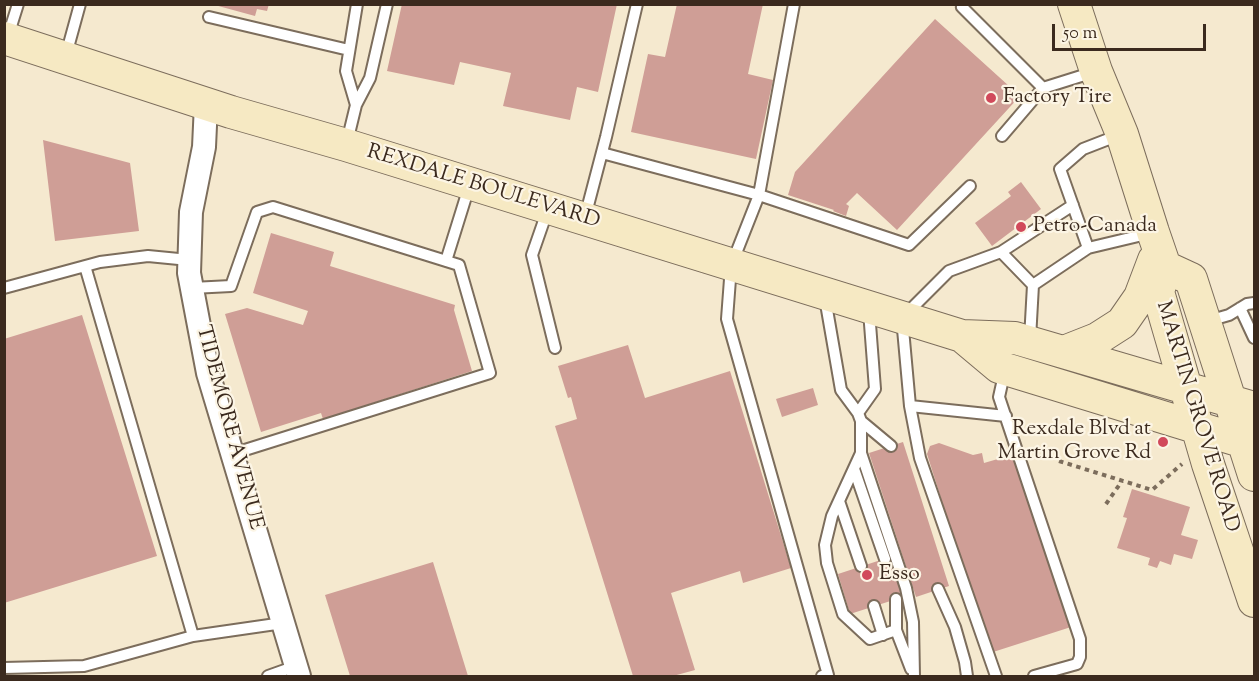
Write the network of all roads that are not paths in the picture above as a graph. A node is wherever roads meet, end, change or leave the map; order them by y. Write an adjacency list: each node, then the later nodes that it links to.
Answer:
1 (18, 4): 10 (lane)
2 (80, 4): 12 (lane)
3 (357, 4): 11 (lane)
4 (387, 4): 16 (lane)
5 (637, 4): 20 (lane)
6 (794, 4): 23 (lane)
7 (964, 4): 14 (lane)
8 (1074, 4): 13 (main road)
9 (209, 16): 11 (lane)
10 (6, 39): 12 (main road, REXDALE BOULEVARD)
11 (349, 50): 16 (lane)
12 (65, 58): 15 (main road, REXDALE BOULEVARD)
13 (1096, 71): 14 (lane); 17 (main road)
14 (1043, 88): 18 (lane)
15 (206, 104): 19 (main road, REXDALE BOULEVARD); 30 (street, TIDEMORE AVENUE)
16 (356, 105): 19 (lane)
17 (1122, 134): 24 (lane); 28 (main road)
18 (1002, 136)
19 (346, 145): 21 (main road, REXDALE BOULEVARD)
20 (602, 153): 23 (lane); 26 (lane)
21 (469, 184): 25 (main road, REXDALE BOULEVARD); 31 (lane)
22 (970, 186): 23 (lane)
23 (759, 195): 33 (lane)
24 (1073, 205): 27 (lane); 29 (lane)
25 (548, 209): 26 (main road, REXDALE BOULEVARD); 46 (lane)
26 (584, 220): 33 (main road, REXDALE BOULEVARD)
27 (1088, 248): 28 (lane); 34 (lane)
28 (1159, 249): 42 (main road, MARTIN GROVE ROAD); 47 (main road); 49 (main road, MARTIN GROVE ROAD)
29 (1001, 252): 34 (lane); 41 (lane)
30 (189, 260): 32 (lane); 36 (street, TIDEMORE AVENUE)
31 (446, 261): 36 (lane); 58 (lane)
32 (85, 266): 35 (lane); 71 (lane)
33 (731, 266): 37 (main road, REXDALE BOULEVARD); 75 (lane)
34 (1034, 285): 45 (lane)
35 (4, 288)
36 (192, 288): 58 (street, TIDEMORE AVENUE)
37 (825, 295): 39 (main road, REXDALE BOULEVARD); 53 (lane)
38 (1254, 303): 40 (lane)
39 (869, 308): 41 (main road, REXDALE BOULEVARD); 53 (lane)
40 (1240, 308): 42 (lane); 44 (lane)
41 (902, 318): 43 (main road, REXDALE BOULEVARD); 51 (lane)
42 (1205, 322): 50 (main road, MARTIN GROVE ROAD)
43 (962, 336): 45 (main road, REXDALE BOULEVARD); 48 (main road, REXDALE BOULEVARD)
44 (1254, 338)
45 (1030, 342): 47 (main road, REXDALE BOULEVARD)
46 (555, 348)
47 (1064, 352): 49 (main road, REXDALE BOULEVARD)
48 (1006, 369): 52 (lane); 54 (main road, REXDALE BOULEVARD)
49 (1184, 387): 50 (main road, REXDALE BOULEVARD); 54 (main road, MARTIN GROVE ROAD)
50 (1242, 404): 55 (main road, MARTIN GROVE ROAD)
51 (910, 406): 52 (lane); 78 (lane)
52 (1006, 416): 79 (lane)
53 (860, 417): 56 (lane); 57 (lane)
54 (1198, 428): 55 (main road, REXDALE BOULEVARD); 66 (main road, MARTIN GROVE ROAD)
55 (1249, 443): 60 (main road, MARTIN GROVE ROAD)
56 (891, 446)
57 (861, 453): 59 (lane); 76 (lane)
58 (232, 454): 68 (street, TIDEMORE AVENUE)
59 (854, 469): 61 (lane); 62 (lane)
60 (1254, 475)
61 (839, 501): 63 (lane); 70 (lane)
62 (885, 559)
63 (861, 566)
64 (939, 589): 77 (lane)
65 (896, 599): 69 (lane)
66 (1254, 600)
67 (874, 606): 70 (lane)
68 (283, 622): 71 (lane); 73 (street, TIDEMORE AVENUE)
69 (896, 630): 70 (lane); 76 (lane)
70 (883, 635)
71 (193, 636): 72 (lane)
72 (4, 668)
73 (298, 671): 74 (lane)
74 (268, 676)
75 (822, 676)
76 (914, 676)
77 (967, 676)
78 (996, 676)
79 (1034, 676)

